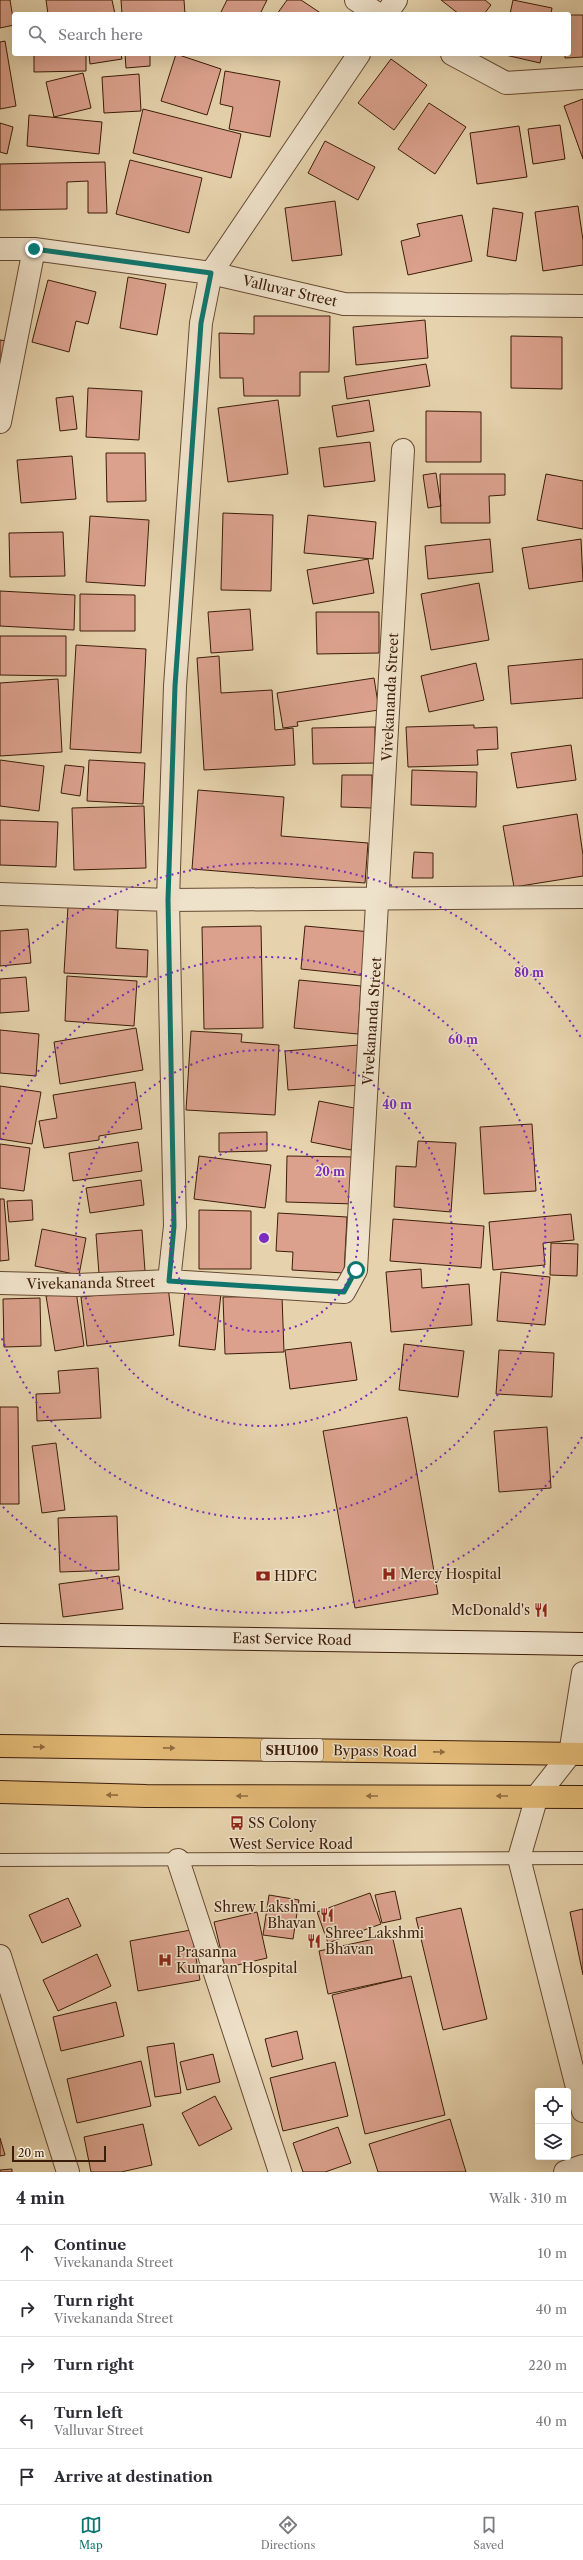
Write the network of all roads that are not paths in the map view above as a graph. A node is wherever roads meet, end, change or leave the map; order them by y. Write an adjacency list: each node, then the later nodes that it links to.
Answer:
1 (356, 0): 3 (street)
2 (396, 0): 4 (street)
3 (375, 12)
4 (387, 12)
5 (358, 56): 10 (street)
6 (456, 56): 7 (street)
7 (583, 78)
8 (0, 249): 9 (street, Valluvar Street)
9 (34, 249): 10 (street, Valluvar Street); 12 (street)
10 (211, 273): 11 (street, Valluvar Street); 17 (street)
11 (583, 306)
12 (0, 422)
13 (403, 450): 15 (street, Vivekananda Street)
14 (0, 894): 17 (street)
15 (379, 898): 16 (street); 17 (street); 18 (street, Vivekananda Street)
16 (583, 898)
17 (168, 900): 18 (street)
18 (169, 1281): 19 (street, Vivekananda Street)
19 (0, 1283)
20 (0, 1635): 21 (street, East Service Road)
21 (583, 1644)
22 (583, 1673): 24 (street)
23 (0, 1746): 24 (main road, Bypass Road / SHU100, one-way to 24)
24 (576, 1754): 26 (street)
25 (0, 1792): 26 (main road, one-way to 25)
26 (537, 1796): 27 (main road); 28 (street)
27 (583, 1797)
28 (519, 1858): 29 (lane, West Service Road); 31 (lane, West Service Road); 34 (street)
29 (583, 1858)
30 (0, 1860): 31 (lane, West Service Road)
31 (178, 1860): 37 (street)
32 (0, 1956): 33 (street)
33 (4, 1982): 36 (street)
34 (583, 2111)
35 (583, 2166): 38 (street)
36 (68, 2172)
37 (280, 2172)
38 (565, 2172)

